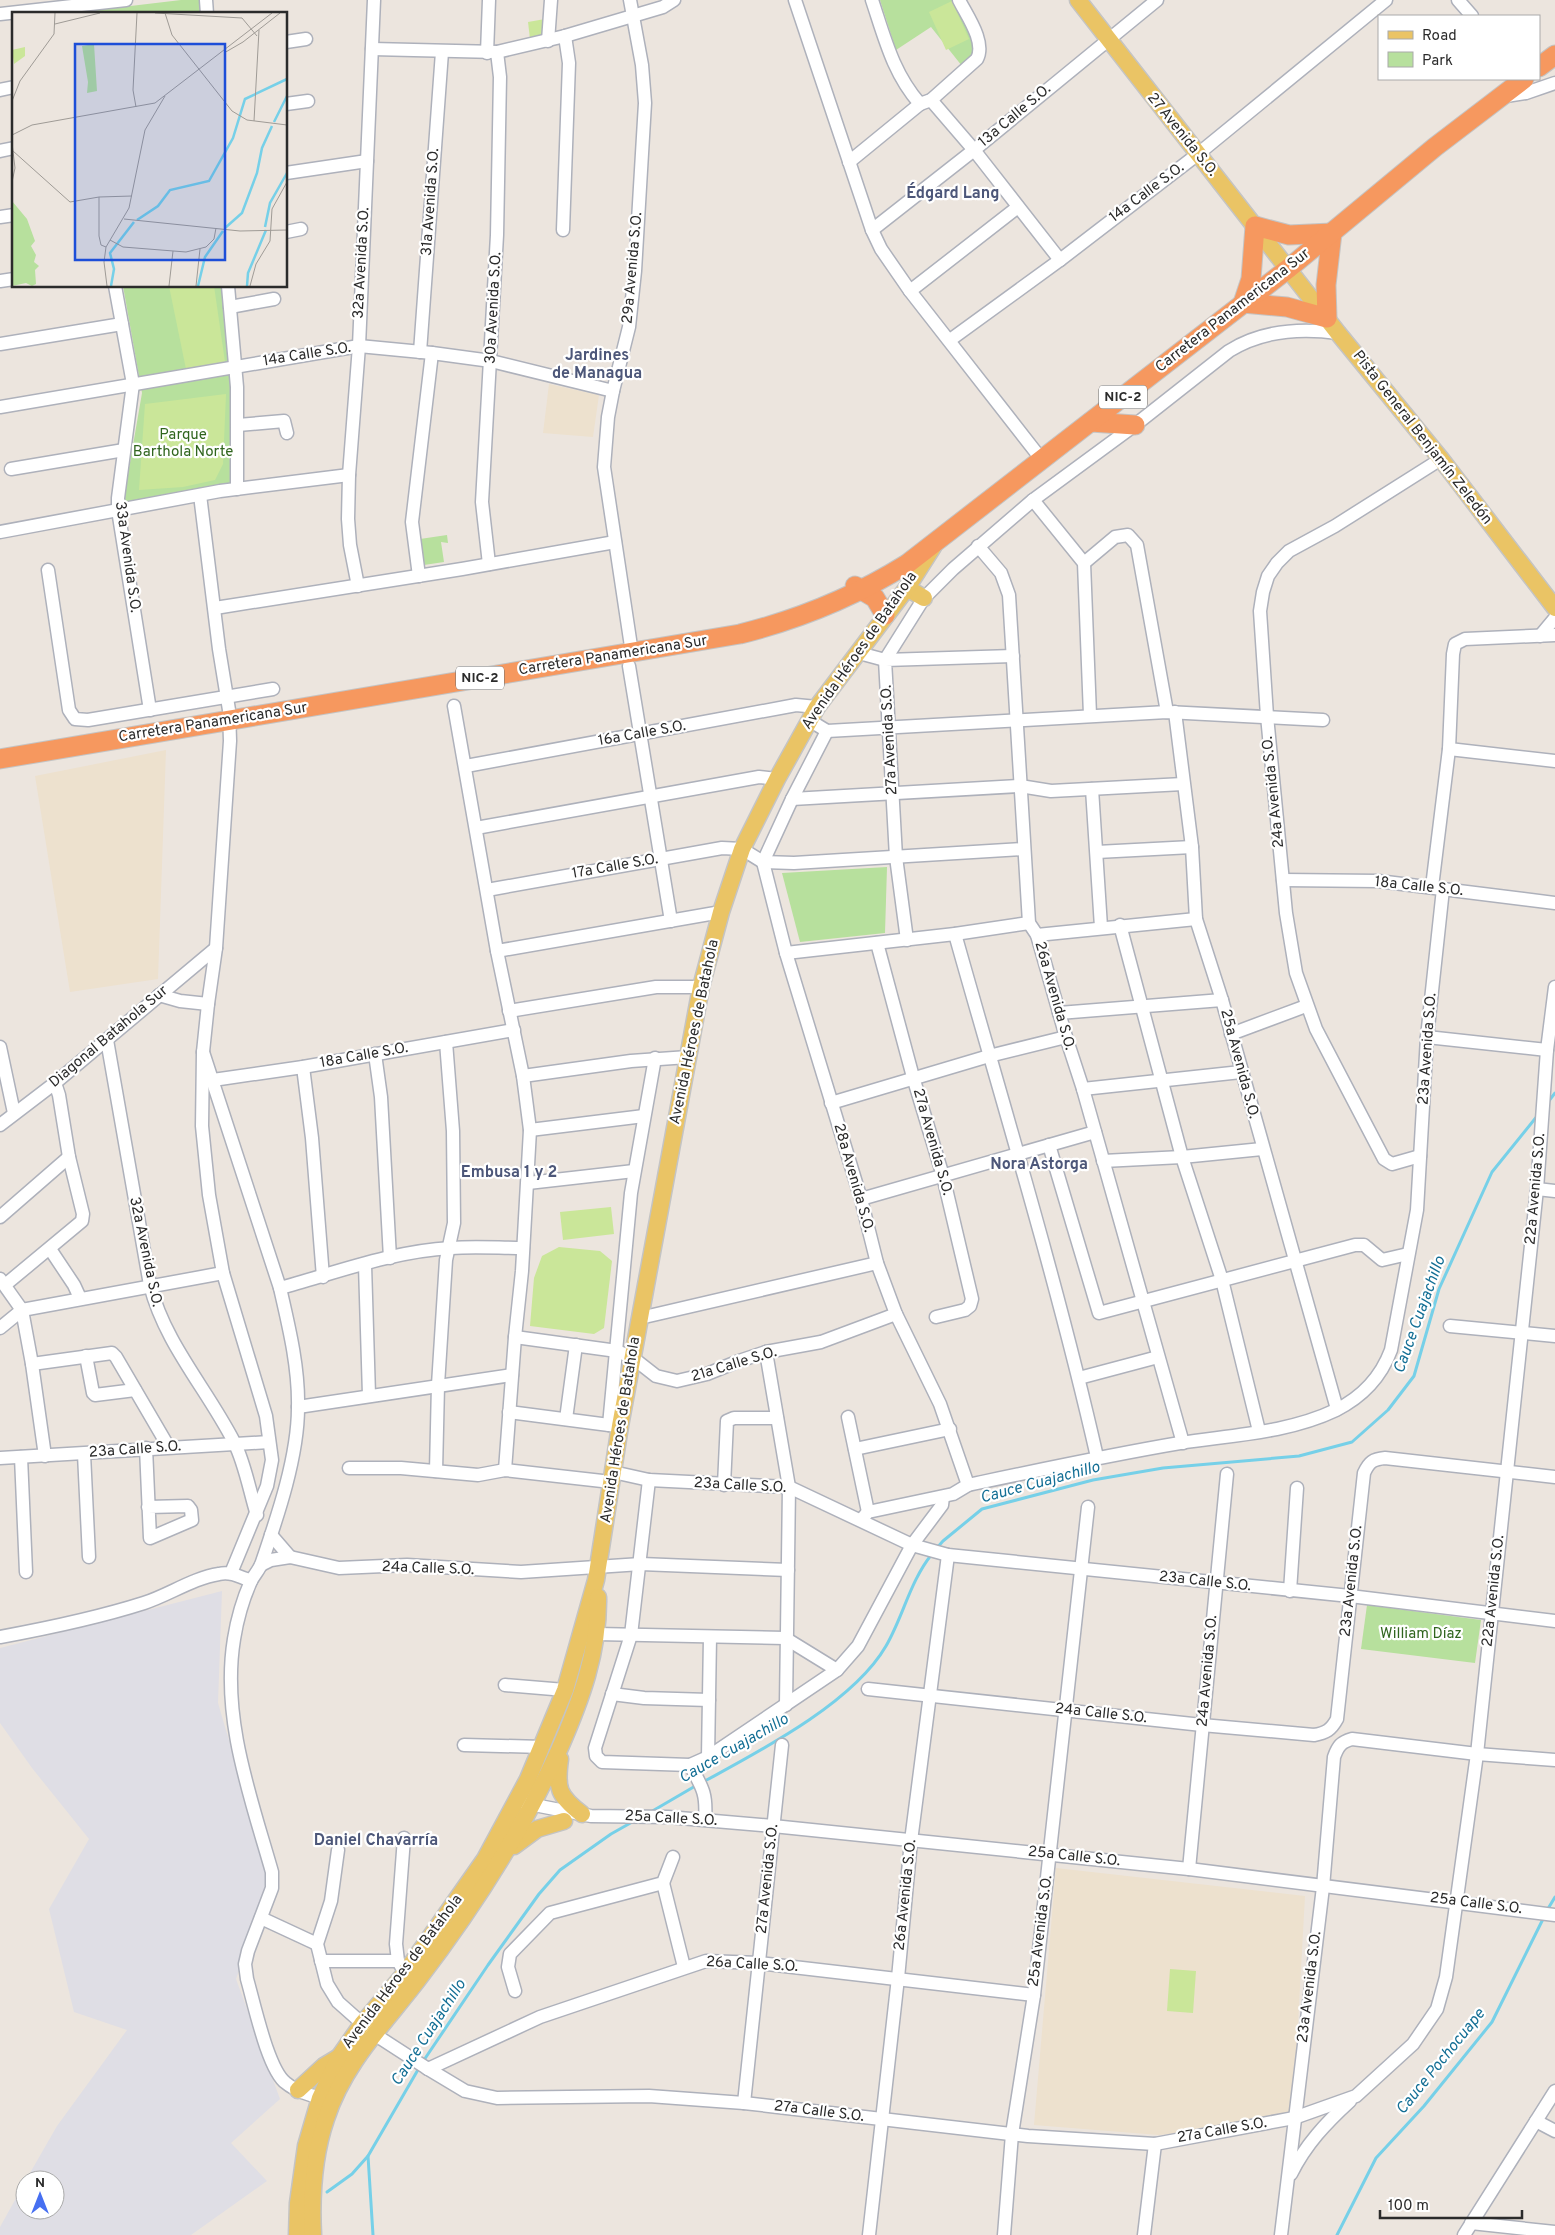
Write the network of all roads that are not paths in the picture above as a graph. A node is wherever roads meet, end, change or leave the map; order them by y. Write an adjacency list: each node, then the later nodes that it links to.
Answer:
1 (126, 0): 15 (street)
2 (374, 0): 24 (street, 32a Avenida S.O.)
3 (489, 0): 26 (street, 30a Avenida S.O.)
4 (551, 0): 22 (street)
5 (630, 0): 18 (street, 29a Avenida S.O.)
6 (674, 0): 18 (street)
7 (795, 0): 38 (street)
8 (872, 0): 33 (street)
9 (959, 0): 33 (street)
10 (1078, 0): 20 (main road, 27 Avenida S.O.)
11 (1157, 0): 20 (street, 13a Calle S.O.)
12 (1386, 0): 36 (street, 14a Calle S.O.)
13 (1458, 0): 17 (street)
14 (29, 6): 15 (street); 16 (street)
15 (69, 7)
16 (0, 14)
17 (1471, 15)
18 (632, 16): 19 (street); 64 (street, 29a Avenida S.O.)
19 (565, 36): 22 (street); 43 (street)
20 (1109, 38): 35 (street, 13a Calle S.O.); 36 (main road, 27 Avenida S.O.)
21 (306, 39): 23 (street)
22 (548, 40): 26 (street)
23 (288, 42)
24 (372, 49): 25 (street); 37 (street, 32a Avenida S.O.)
25 (442, 52): 26 (street); 60 (street, 31a Avenida S.O.)
26 (492, 52): 61 (street, 30a Avenida S.O.)
27 (1555, 55): 28 (highway)
28 (1540, 66)
29 (1523, 80): 31 (highway, Carretera Panamericana Sur / NIC-2)
30 (1552, 86): 31 (street)
31 (1501, 97): 46 (highway, Carretera Panamericana Sur / NIC-2)
32 (308, 101): 34 (street)
33 (926, 102): 35 (street); 38 (street)
34 (288, 104)
35 (974, 150): 40 (street); 44 (street, 13a Calle S.O.)
36 (1198, 154): 41 (main road, 27 Avenida S.O.); 47 (street, 14a Calle S.O.)
37 (367, 161): 39 (street); 59 (street, 32a Avenida S.O.)
38 (849, 162): 44 (street)
39 (288, 173)
40 (1018, 207): 47 (street); 51 (street)
41 (1255, 226): 46 (highway); 48 (main road, 27 Avenida S.O.); 53 (highway)
42 (301, 229): 45 (street)
43 (563, 230)
44 (872, 230): 51 (street)
45 (288, 232)
46 (1332, 234): 48 (highway, Carretera Panamericana Sur / NIC-2); 56 (highway)
47 (1060, 260): 57 (street, 14a Calle S.O.)
48 (1289, 268): 53 (highway, Carretera Panamericana Sur / NIC-2); 56 (main road, Pista General Benjamín Zeledón)
49 (115, 288): 55 (street, 33a Avenida S.O.)
50 (228, 288): 54 (street)
51 (910, 291): 57 (street)
52 (274, 299): 54 (street)
53 (1243, 303): 56 (highway); 66 (highway, Carretera Panamericana Sur / NIC-2)
54 (230, 307): 62 (street)
55 (122, 324): 58 (street); 63 (street, 33a Avenida S.O.)
56 (1333, 326): 67 (street); 71 (main road, Pista General Benjamín Zeledón)
57 (950, 340): 72 (street)
58 (0, 344)
59 (358, 346): 60 (street, 14a Calle S.O.); 62 (street, 14a Calle S.O.); 74 (street, 32a Avenida S.O.)
60 (426, 352): 61 (street, 14a Calle S.O.); 86 (street, 31a Avenida S.O.)
61 (491, 361): 64 (street, 14a Calle S.O.); 84 (street, 30a Avenida S.O.)
62 (236, 366): 63 (street, 14a Calle S.O.); 68 (street)
63 (133, 384): 65 (street, 14a Calle S.O.); 70 (street, 33a Avenida S.O.)
64 (613, 391): 81 (street, 29a Avenida S.O.)
65 (0, 407)
66 (1091, 422): 67 (highway); 72 (highway, Carretera Panamericana Sur / NIC-2)
67 (1135, 425): 77 (street)
68 (238, 426): 69 (street); 75 (street)
69 (286, 433)
70 (124, 450): 73 (street); 78 (street, 33a Avenida S.O.)
71 (1441, 459): 92 (main road, Pista General Benjamín Zeledón); 108 (street, 24a Avenida S.O.)
72 (1042, 460): 80 (highway, Carretera Panamericana Sur / NIC-2)
73 (11, 469)
74 (349, 475): 75 (street); 87 (street, 32a Avenida S.O.)
75 (236, 489): 76 (street)
76 (200, 495): 78 (street); 91 (street)
77 (1033, 500): 82 (street); 83 (street)
78 (118, 510): 79 (street); 104 (street, 33a Avenida S.O.)
79 (0, 532)
80 (938, 538): 88 (highway, Carretera Panamericana Sur / NIC-2); 89 (main road, Avenida Héroes de Batahola)
81 (615, 542): 84 (street); 97 (street, 29a Avenida S.O.)
82 (978, 546): 90 (street); 99 (street, 26a Avenida S.O.)
83 (1084, 563): 105 (street, 25a Avenida S.O.); 107 (street)
84 (489, 564): 86 (street)
85 (48, 570): 104 (street)
86 (419, 576): 87 (street)
87 (358, 586): 91 (street)
88 (858, 587): 93 (highway); 97 (highway, Carretera Panamericana Sur / NIC-2)
89 (907, 588): 90 (main road); 93 (main road, Avenida Héroes de Batahola)
90 (924, 598): 100 (street)
91 (214, 608): 103 (street)
92 (1555, 608)
93 (886, 615): 98 (main road, Avenida Héroes de Batahola)
94 (1555, 618): 96 (street)
95 (1555, 635): 96 (street)
96 (1540, 636): 115 (street, 23a Avenida S.O.)
97 (631, 653): 103 (highway, Carretera Panamericana Sur / NIC-2); 113 (street, 29a Avenida S.O.)
98 (859, 653): 100 (street); 106 (main road, Avenida Héroes de Batahola)
99 (1013, 656): 100 (street); 109 (street, 26a Avenida S.O.)
100 (885, 660): 111 (street, 27a Avenida S.O.)
101 (273, 689): 103 (street)
102 (454, 706): 118 (street)
103 (228, 709): 104 (street); 114 (highway, Carretera Panamericana Sur / NIC-2); 116 (highway, Carretera Panamericana Sur / NIC-2); 148 (street)
104 (150, 710)
105 (1171, 712): 107 (street); 108 (street); 120 (street, 25a Avenida S.O.)
106 (813, 714): 112 (street); 113 (street, 16a Calle S.O.); 119 (main road, Avenida Héroes de Batahola)
107 (1090, 715): 109 (street)
108 (1267, 716): 110 (street); 134 (street, 24a Avenida S.O.)
109 (1017, 720): 111 (street); 121 (street, 26a Avenida S.O.)
110 (1323, 720)
111 (889, 728): 112 (street); 123 (street, 27a Avenida S.O.)
112 (827, 731): 125 (street)
113 (641, 735): 118 (street, 16a Calle S.O.); 124 (street, 29a Avenida S.O.)
114 (0, 749)
115 (1448, 749): 117 (street); 135 (street, 23a Avenida S.O.)
116 (0, 759)
117 (1555, 761)
118 (466, 766): 126 (street)
119 (777, 779): 124 (street); 128 (main road, Avenida Héroes de Batahola)
120 (1183, 784): 122 (street); 127 (street, 25a Avenida S.O.)
121 (1020, 786): 122 (street); 123 (street); 129 (street, 26a Avenida S.O.)
122 (1092, 789): 130 (street)
123 (893, 794): 125 (street); 131 (street, 27a Avenida S.O.)
124 (651, 797): 126 (street); 132 (street, 29a Avenida S.O.)
125 (792, 799): 133 (street)
126 (476, 828): 136 (street)
127 (1192, 847): 130 (street); 139 (street, 25a Avenida S.O.)
128 (742, 849): 132 (street, 17a Calle S.O.); 133 (street); 138 (main road, Avenida Héroes de Batahola)
129 (1023, 849): 131 (street); 141 (street, 26a Avenida S.O.)
130 (1097, 852): 143 (street)
131 (896, 857): 133 (street); 146 (street, 27a Avenida S.O.)
132 (660, 858): 136 (street, 17a Calle S.O.); 140 (street, 29a Avenida S.O.)
133 (763, 862): 150 (street, 28a Avenida S.O.)
134 (1283, 880): 135 (street, 18a Calle S.O.); 157 (street, 24a Avenida S.O.)
135 (1438, 888): 137 (street, 18a Calle S.O.); 163 (street, 23a Avenida S.O.)
136 (487, 890): 149 (street)
137 (1555, 903)
138 (721, 912): 140 (street); 151 (main road, Avenida Héroes de Batahola)
139 (1196, 919): 142 (street); 154 (street, 25a Avenida S.O.)
140 (672, 921): 149 (street)
141 (1029, 923): 144 (street); 145 (street, 26a Avenida S.O.)
142 (1120, 925): 143 (street); 156 (street)
143 (1101, 927): 145 (street)
144 (955, 934): 146 (street); 170 (street)
145 (1037, 934): 159 (street, 26a Avenida S.O.)
146 (907, 940): 147 (street)
147 (877, 943): 150 (street); 176 (street, 27a Avenida S.O.)
148 (216, 948): 153 (street, Diagonal Batahola Sur); 155 (street)
149 (498, 951): 158 (street)
150 (786, 953): 181 (street, 28a Avenida S.O.)
151 (701, 987): 158 (street); 171 (main road, Avenida Héroes de Batahola)
152 (1555, 988): 167 (street, 22a Avenida S.O.)
153 (159, 995): 155 (street); 164 (street, Diagonal Batahola Sur)
154 (1222, 1000): 156 (street); 161 (street, 25a Avenida S.O.)
155 (208, 1004): 168 (street)
156 (1143, 1006): 159 (street); 178 (street)
157 (1306, 1006): 161 (street); 190 (street, 24a Avenida S.O.)
158 (509, 1012): 160 (street)
159 (1059, 1013): 162 (street, 26a Avenida S.O.)
160 (514, 1030): 165 (street, 18a Calle S.O.); 175 (street)
161 (1231, 1034): 174 (street, 25a Avenida S.O.)
162 (1066, 1037): 170 (street); 180 (street, 26a Avenida S.O.)
163 (1427, 1037): 167 (street); 190 (street, 23a Avenida S.O.)
164 (107, 1040): 179 (street, Diagonal Batahola Sur); 213 (street, 32a Avenida S.O.)
165 (446, 1042): 169 (street, 18a Calle S.O.); 201 (street)
166 (0, 1047): 182 (street)
167 (1547, 1050): 197 (street, 22a Avenida S.O.)
168 (203, 1052): 177 (street); 209 (street)
169 (375, 1054): 173 (street, 18a Calle S.O.); 205 (street)
170 (989, 1056): 176 (street); 189 (street)
171 (688, 1057): 172 (street); 220 (main road, Avenida Héroes de Batahola)
172 (655, 1058): 175 (street); 183 (street)
173 (303, 1067): 177 (street, 18a Calle S.O.); 210 (street)
174 (1241, 1072): 178 (street); 188 (street, 25a Avenida S.O.)
175 (523, 1076): 185 (street)
176 (913, 1077): 181 (street); 195 (street, 27a Avenida S.O.)
177 (213, 1080): 214 (street)
178 (1162, 1080): 180 (street); 192 (street)
179 (55, 1083): 182 (street, Diagonal Batahola Sur); 191 (street)
180 (1083, 1089): 186 (street, 26a Avenida S.O.)
181 (831, 1103): 199 (street, 28a Avenida S.O.)
182 (14, 1113): 184 (street, Diagonal Batahola Sur)
183 (644, 1116): 185 (street); 194 (street)
184 (0, 1125)
185 (530, 1130): 196 (street)
186 (1095, 1132): 187 (street); 193 (street, 26a Avenida S.O.)
187 (1048, 1145): 189 (street); 216 (street)
188 (1262, 1149): 192 (street); 206 (street, 25a Avenida S.O.)
189 (1018, 1153): 195 (street); 234 (street)
190 (1420, 1156): 204 (street, 23a Avenida S.O.)
191 (69, 1157): 200 (street); 203 (street)
192 (1182, 1157): 193 (street); 211 (street)
193 (1103, 1161): 216 (street, 26a Avenida S.O.)
194 (634, 1171): 196 (street); 227 (street)
195 (943, 1176): 199 (street); 219 (street, 27a Avenida S.O.)
196 (528, 1183): 202 (street)
197 (1537, 1190): 198 (street); 223 (street, 22a Avenida S.O.)
198 (1555, 1191)
199 (860, 1199): 207 (street, 28a Avenida S.O.)
200 (0, 1217)
201 (450, 1248): 202 (street); 205 (street); 235 (street)
202 (523, 1248): 225 (street)
203 (50, 1249): 212 (street); 215 (street)
204 (1408, 1254): 206 (street); 239 (street, 23a Avenida S.O.)
205 (390, 1258): 208 (street)
206 (1296, 1260): 211 (street); 239 (street, 25a Avenida S.O.)
207 (877, 1263): 218 (street, 28a Avenida S.O.); 220 (street)
208 (365, 1265): 210 (street); 237 (street)
209 (223, 1273): 213 (street); 247 (street)
210 (323, 1276): 214 (street)
211 (1222, 1280): 216 (street); 246 (street)
212 (2, 1282): 217 (street)
213 (150, 1285): 215 (street); 249 (street, 32a Avenida S.O.)
214 (280, 1288): 238 (street)
215 (80, 1298): 217 (street)
216 (1142, 1301): 230 (street, 26a Avenida S.O.)
217 (22, 1310): 222 (street); 232 (street)
218 (896, 1314): 228 (street, 21a Calle S.O.); 245 (street, 28a Avenida S.O.)
219 (936, 1317)
220 (640, 1318): 231 (main road, Avenida Héroes de Batahola)
221 (1450, 1326): 223 (street)
222 (0, 1328)
223 (1522, 1333): 224 (street); 261 (street, 22a Avenida S.O.)
224 (1555, 1336)
225 (515, 1337): 226 (street, 21a Calle S.O.); 233 (street)
226 (576, 1345): 227 (street, 21a Calle S.O.); 243 (street)
227 (617, 1351): 231 (street, 21a Calle S.O.); 244 (street)
228 (766, 1352): 231 (street, 21a Calle S.O.); 242 (street)
229 (86, 1356): 232 (street); 236 (street); 236 (street)
230 (1158, 1357): 234 (street); 248 (street, 26a Avenida S.O.)
231 (633, 1358): 244 (main road, Avenida Héroes de Batahola)
232 (32, 1364): 254 (street)
233 (512, 1375): 235 (street); 240 (street)
234 (1079, 1378): 256 (street)
235 (438, 1385): 237 (street); 260 (street)
236 (135, 1390): 250 (street)
237 (369, 1395): 238 (street)
238 (298, 1407): 275 (street)
239 (1337, 1409): 246 (street, 23a Avenida S.O.)
240 (509, 1412): 243 (street); 259 (street)
241 (848, 1417): 252 (street)
242 (777, 1418): 266 (street); 268 (street)
243 (566, 1419): 244 (street)
244 (614, 1426): 263 (main road, Avenida Héroes de Batahola)
245 (950, 1429): 252 (street); 267 (street, 28a Avenida S.O.)
246 (1259, 1431): 248 (street, 23a Avenida S.O.)
247 (269, 1442): 249 (street, 23a Calle S.O.); 273 (street)
248 (1183, 1443): 256 (street, 23a Avenida S.O.)
249 (235, 1444): 250 (street, 23a Calle S.O.); 273 (street, 32a Avenida S.O.)
250 (168, 1446): 251 (street, 23a Calle S.O.)
251 (146, 1448): 253 (street, 23a Calle S.O.); 271 (street)
252 (854, 1449): 274 (street)
253 (84, 1454): 254 (street, 23a Calle S.O.); 278 (street)
254 (45, 1456): 255 (street, 23a Calle S.O.)
255 (21, 1457): 257 (street, 23a Calle S.O.); 284 (street)
256 (1097, 1457): 267 (street, 23a Avenida S.O.)
257 (0, 1458)
258 (349, 1468): 260 (street, 23a Calle S.O.)
259 (505, 1470): 260 (street, 23a Calle S.O.); 263 (street, 23a Calle S.O.)
260 (436, 1471)
261 (1507, 1472): 264 (street); 290 (street, 23a Avenida S.O.); 291 (street, 22a Avenida S.O.)
262 (1227, 1474): 288 (street, 24a Avenida S.O.)
263 (612, 1477): 265 (street, 23a Calle S.O.); 286 (main road, Avenida Héroes de Batahola)
264 (1555, 1477)
265 (649, 1480): 266 (street, 23a Calle S.O.); 280 (street)
266 (724, 1485): 268 (street, 23a Calle S.O.)
267 (968, 1485): 270 (street)
268 (790, 1487): 274 (street, 23a Calle S.O.); 283 (street)
269 (1297, 1488): 289 (street)
270 (943, 1497): 274 (street); 276 (street)
271 (148, 1507)
272 (1088, 1507): 282 (street, 25a Avenida S.O.)
273 (257, 1515): 285 (street)
274 (865, 1516): 276 (street, 23a Calle S.O.)
275 (271, 1535): 279 (street); 281 (street)
276 (918, 1547): 277 (street, 23a Calle S.O.); 298 (street)
277 (944, 1554): 282 (street, 23a Calle S.O.); 303 (street, 26a Avenida S.O.)
278 (89, 1557)
279 (290, 1557): 281 (street, 24a Calle S.O.); 286 (street, 24a Calle S.O.)
280 (640, 1564): 283 (street, 24a Calle S.O.); 286 (street, 24a Calle S.O.); 294 (street)
281 (262, 1565): 287 (street)
282 (1080, 1568): 288 (street, 23a Calle S.O.); 306 (street, 25a Avenida S.O.)
283 (788, 1570): 297 (street)
284 (26, 1572)
285 (231, 1573): 287 (street); 295 (street)
286 (597, 1573): 293 (main road, Avenida Héroes de Batahola); 301 (main road, Avenida Héroes de Batahola)
287 (251, 1581): 333 (street)
288 (1216, 1583): 289 (street, 23a Calle S.O.); 307 (street, 24a Avenida S.O.)
289 (1290, 1591): 290 (street, 23a Calle S.O.)
290 (1350, 1596): 291 (street, 23a Calle S.O.); 308 (street, 23a Avenida S.O.)
291 (1492, 1614): 292 (street, 23a Calle S.O.); 313 (street, 22a Avenida S.O.)
292 (1555, 1621)
293 (597, 1634): 294 (street); 309 (main road, Avenida Héroes de Batahola)
294 (631, 1635): 296 (street); 302 (street)
295 (0, 1637)
296 (710, 1637): 297 (street); 304 (street)
297 (786, 1638): 298 (street); 305 (street)
298 (837, 1670): 305 (street)
299 (505, 1685): 301 (street)
300 (868, 1689): 303 (street, 24a Calle S.O.)
301 (565, 1690): 312 (main road, Avenida Héroes de Batahola)
302 (612, 1694): 304 (street); 316 (street)
303 (930, 1696): 306 (street, 24a Calle S.O.); 323 (street, 26a Avenida S.O.)
304 (709, 1700): 314 (street)
305 (786, 1704): 314 (street)
306 (1065, 1710): 307 (street, 24a Calle S.O.); 326 (street, 25a Avenida S.O.)
307 (1202, 1725): 308 (street, 24a Calle S.O.); 328 (street, 24a Avenida S.O.)
308 (1332, 1729)
309 (563, 1741): 317 (main road, Avenida Héroes de Batahola); 318 (main road)
310 (464, 1745): 312 (street)
311 (782, 1745): 321 (street, 27a Avenida S.O.)
312 (543, 1747): 317 (main road, Avenida Héroes de Batahola)
313 (1477, 1754): 315 (street); 330 (street, 23a Avenida S.O.); 331 (street, 22a Avenida S.O.)
314 (708, 1757): 316 (street)
315 (1555, 1760)
316 (690, 1765): 319 (street)
317 (522, 1808): 318 (street, 25a Calle S.O.); 320 (street, 25a Calle S.O.); 325 (main road, Avenida Héroes de Batahola); 337 (main road, Avenida Héroes de Batahola)
318 (586, 1815): 319 (street, 25a Calle S.O.); 320 (street, 25a Calle S.O.)
319 (705, 1819): 321 (street, 25a Calle S.O.)
320 (564, 1821): 325 (main road)
321 (773, 1826): 323 (street, 25a Calle S.O.); 336 (street, 27a Avenida S.O.)
322 (404, 1838): 337 (street)
323 (911, 1841): 326 (street, 25a Calle S.O.); 339 (street, 26a Avenida S.O.)
324 (338, 1850): 334 (street)
325 (507, 1853): 342 (main road, Avenida Héroes de Batahola)
326 (1050, 1855): 328 (street, 25a Calle S.O.); 341 (street, 25a Avenida S.O.)
327 (673, 1857): 329 (street)
328 (1189, 1869): 330 (street, 25a Calle S.O.)
329 (663, 1883): 338 (street); 340 (street)
330 (1323, 1887): 331 (street, 25a Calle S.O.); 350 (street, 23a Avenida S.O.)
331 (1456, 1901): 332 (street, 25a Calle S.O.); 347 (street, 22a Avenida S.O.)
332 (1555, 1915)
333 (262, 1918): 334 (street); 345 (street)
334 (317, 1944): 335 (street, 27a Calle S.O.)
335 (321, 1961): 337 (street); 342 (street, 27a Calle S.O.)
336 (760, 1963): 338 (street, 26a Calle S.O.); 339 (street, 26a Calle S.O.); 349 (street, 27a Avenida S.O.)
337 (402, 1967): 342 (main road, Avenida Héroes de Batahola)
338 (684, 1967): 344 (street, 26a Calle S.O.)
339 (898, 1978): 341 (street, 26a Calle S.O.); 351 (street, 26a Avenida S.O.)
340 (515, 1991)
341 (1034, 1995): 354 (street, 25a Avenida S.O.)
342 (368, 2029): 343 (main road, Avenida Héroes de Batahola); 344 (street, 27a Calle S.O.); 348 (main road, Avenida Héroes de Batahola)
343 (339, 2057): 345 (main road); 348 (main road, Avenida Héroes de Batahola)
344 (423, 2066): 349 (street, 27a Calle S.O.)
345 (298, 2090): 348 (street)
346 (1555, 2091): 352 (street)
347 (1356, 2096): 350 (street, 22a Avenida S.O.); 356 (street)
348 (327, 2099): 357 (main road, Avenida Héroes de Batahola); 357 (main road, Avenida Héroes de Batahola)
349 (744, 2103): 351 (street, 27a Calle S.O.)
350 (1294, 2118): 355 (street, 27a Calle S.O.); 356 (street, 23a Avenida S.O.)
351 (881, 2120): 354 (street, 27a Calle S.O.); 362 (street, 26a Avenida S.O.)
352 (1536, 2121): 353 (street); 358 (street)
353 (1555, 2131)
354 (1012, 2134): 355 (street, 27a Calle S.O.); 363 (street, 25a Avenida S.O.)
355 (1155, 2144): 364 (street)
356 (1287, 2181): 365 (street, 23a Avenida S.O.)
357 (302, 2212): 360 (main road, Avenida Héroes de Batahola); 361 (main road, Avenida Héroes de Batahola)
358 (1471, 2223): 359 (street); 366 (street)
359 (1555, 2232)
360 (297, 2235)
361 (313, 2235)
362 (869, 2235)
363 (1004, 2235)
364 (1144, 2235)
365 (1281, 2235)
366 (1464, 2235)

